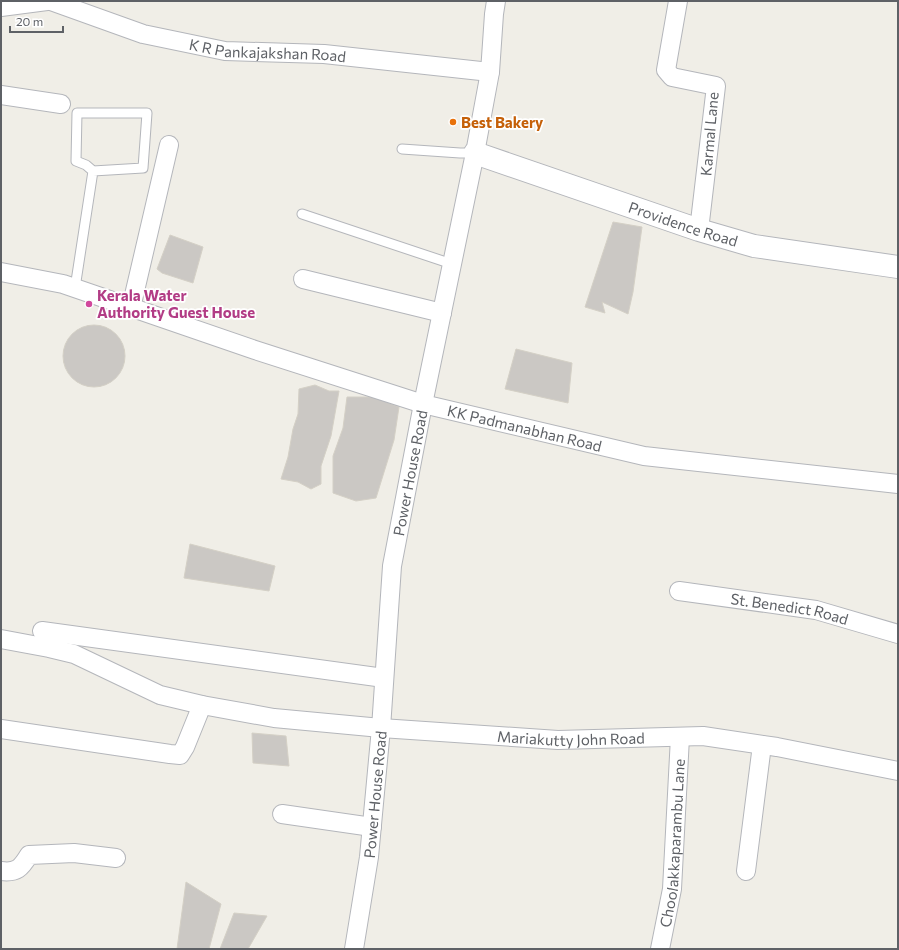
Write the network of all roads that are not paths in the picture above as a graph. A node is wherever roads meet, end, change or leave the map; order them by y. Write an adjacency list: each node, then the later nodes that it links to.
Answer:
1 (47, 1): 5 (street)
2 (50, 1): 6 (street, K R Pankajakshan Road)
3 (496, 1): 6 (street, Power House Road)
4 (678, 1): 14 (street, Karmal Lane)
5 (1, 6)
6 (490, 72): 11 (street, Power House Road)
7 (1, 95): 8 (street)
8 (61, 104)
9 (169, 145): 20 (street)
10 (402, 149): 11 (lane)
11 (475, 153): 14 (street, Providence Road); 15 (street, Power House Road)
12 (93, 171): 12 (lane); 19 (lane)
13 (302, 214): 15 (lane)
14 (699, 230): 16 (street, Providence Road)
15 (452, 264): 21 (street, Power House Road)
16 (898, 267)
17 (1, 272): 19 (street, KK Padmanabhan Road)
18 (303, 279): 21 (street)
19 (75, 288): 20 (street, KK Padmanabhan Road)
20 (131, 308): 22 (street, KK Padmanabhan Road)
21 (442, 313): 22 (street, Power House Road)
22 (423, 404): 23 (street, KK Padmanabhan Road); 28 (street, Power House Road)
23 (898, 484)
24 (679, 591): 26 (street, St. Benedict Road)
25 (42, 631): 28 (street)
26 (898, 634)
27 (1, 639): 29 (street, Mariakutty John Road)
28 (384, 678): 30 (street, Power House Road)
29 (202, 706): 30 (street, Mariakutty John Road); 31 (street)
30 (380, 728): 32 (street, Mariakutty John Road); 36 (street, Power House Road)
31 (1, 729)
32 (680, 737): 33 (street, Mariakutty John Road); 41 (street, Choolakkaparambu Lane)
33 (762, 745): 34 (street, Mariakutty John Road); 39 (street)
34 (898, 771)
35 (282, 814): 36 (street)
36 (372, 827): 40 (street, Power House Road)
37 (116, 858): 38 (street)
38 (1, 871)
39 (746, 871)
40 (354, 949)
41 (660, 949)

